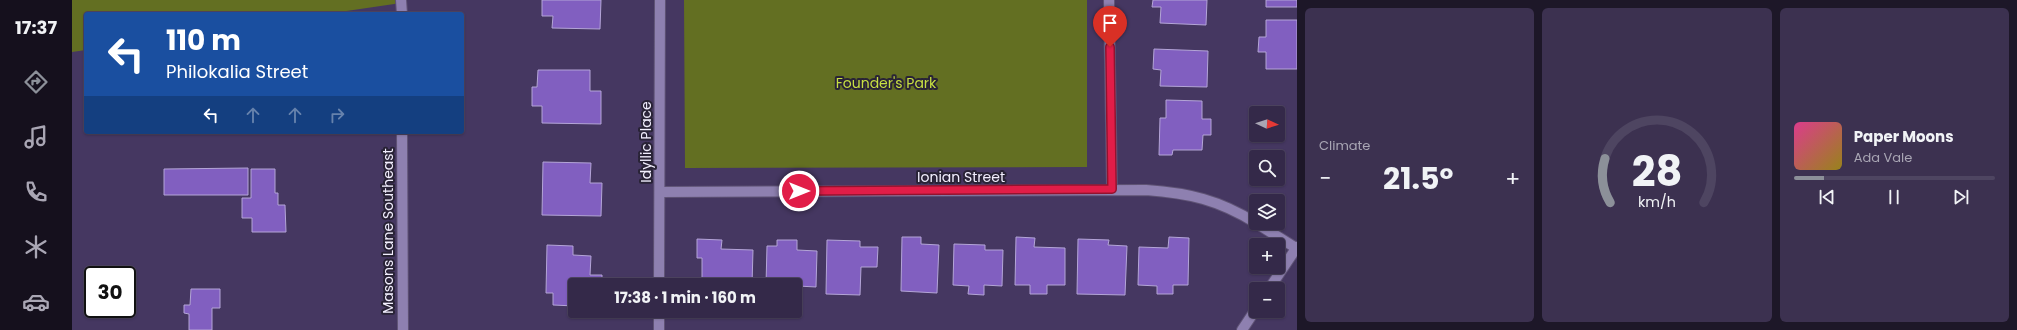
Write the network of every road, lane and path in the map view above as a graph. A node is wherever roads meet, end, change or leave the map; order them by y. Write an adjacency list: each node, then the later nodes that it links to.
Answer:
1 (402, 0): 4 (street)
2 (660, 0): 7 (street, Idyllic Place)
3 (1109, 0): 6 (street)
4 (402, 12)
5 (402, 134): 15 (street, Masons Lane Southeast)
6 (1112, 189): 7 (street, Ionian Street); 8 (street, Ionian Street)
7 (660, 192): 11 (street, Idyllic Place)
8 (1249, 219)
9 (1268, 230): 10 (street, Ionian Street)
10 (1296, 247): 12 (street)
11 (659, 278)
12 (1274, 282)
13 (659, 318): 16 (street)
14 (1250, 318): 17 (street)
15 (403, 330)
16 (659, 330)
17 (1242, 330)

